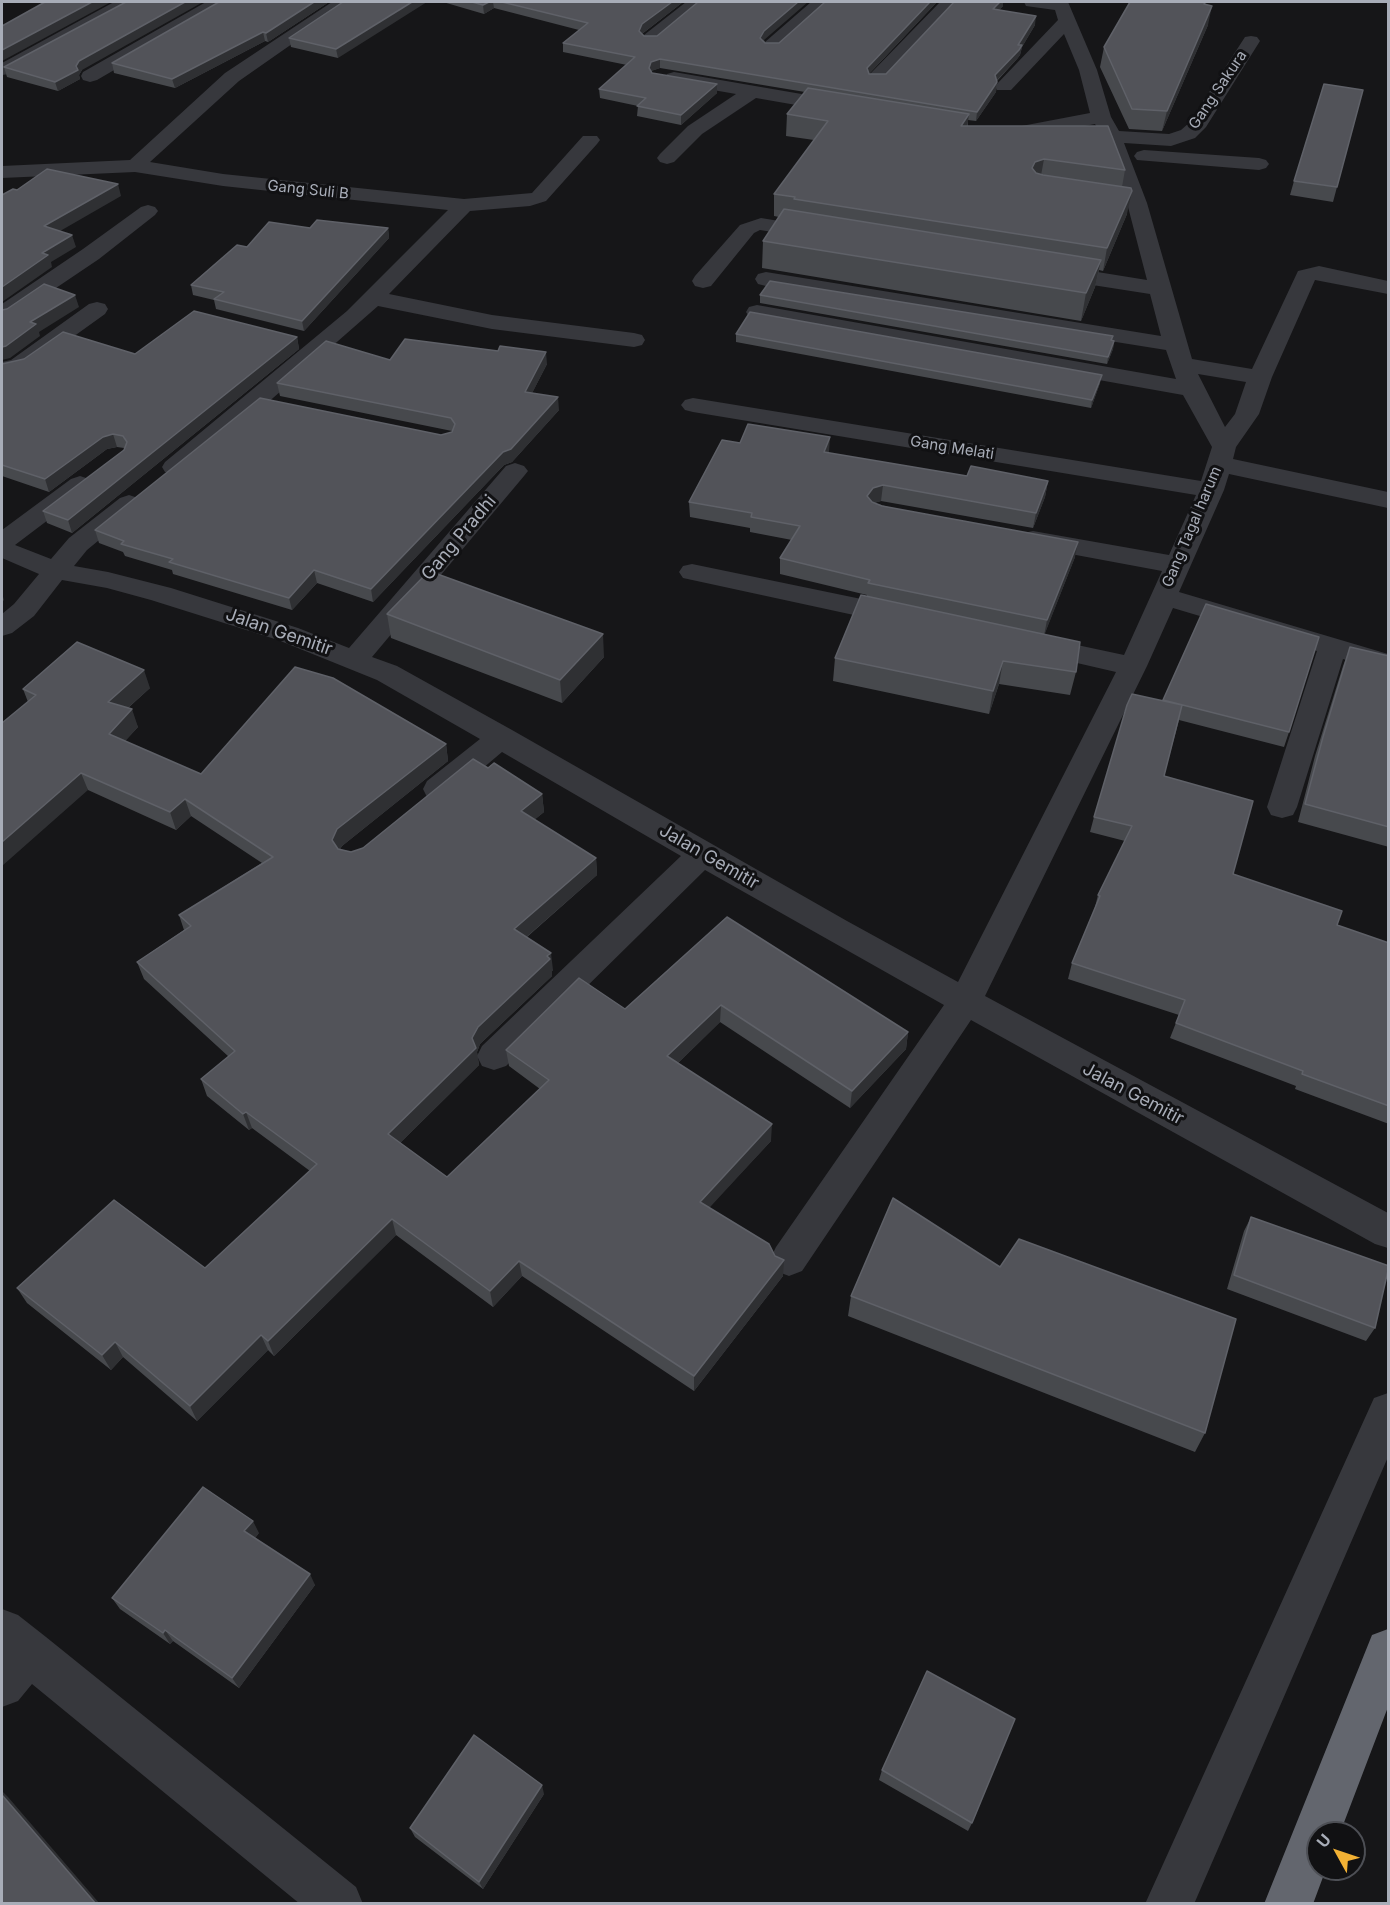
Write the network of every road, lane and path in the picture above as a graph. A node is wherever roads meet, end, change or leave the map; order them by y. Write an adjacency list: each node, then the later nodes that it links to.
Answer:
1 (126, 2): 12 (street)
2 (218, 2): 13 (street)
3 (343, 2): 24 (street)
4 (696, 2): 9 (street)
5 (821, 2): 11 (street)
6 (950, 2): 15 (street)
7 (1032, 2): 8 (street)
8 (1063, 9): 16 (street); 20 (street, Gang Tagal harum)
9 (650, 39)
10 (1251, 41): 20 (street, Gang Sakura)
11 (771, 46)
12 (2, 70)
13 (90, 76)
14 (660, 76): 17 (street)
15 (877, 78)
16 (1004, 86)
17 (752, 92): 18 (street); 22 (street)
18 (855, 109)
19 (992, 132): 20 (street)
20 (1110, 136): 23 (street); 35 (street, Gang Tagal harum)
21 (590, 140): 28 (street, Gang Suli B)
22 (667, 158)
23 (1259, 164)
24 (135, 166): 25 (street, Gang Suli B); 28 (street, Gang Suli B)
25 (40, 169): 26 (street, Gang Suli B); 27 (street)
26 (2, 172)
27 (17, 188)
28 (464, 205): 36 (street)
29 (148, 211): 39 (street)
30 (831, 236): 33 (street)
31 (1031, 268): 35 (street)
32 (766, 279): 43 (street)
33 (703, 281)
34 (1389, 287): 45 (street)
35 (1161, 289): 43 (street, Gang Tagal harum)
36 (373, 298): 41 (street); 42 (street)
37 (97, 309): 44 (street)
38 (757, 312): 46 (street)
39 (2, 314)
40 (298, 339): 42 (street)
41 (633, 340)
42 (321, 345): 55 (street)
43 (1180, 355): 45 (street); 46 (street, Gang Tagal harum)
44 (2, 369)
45 (1260, 377): 48 (street)
46 (1192, 389): 48 (street, Gang Tagal harum)
47 (693, 405): 51 (street, Gang Melati)
48 (1221, 456): 51 (street, Gang Tagal harum); 52 (street)
49 (98, 470): 54 (street)
50 (515, 471): 66 (street, Gang Pradhi)
51 (1210, 490): 58 (street, Gang Tagal harum)
52 (1389, 500)
53 (1011, 535): 58 (street)
54 (2, 542)
55 (78, 544): 56 (street); 59 (street)
56 (113, 547)
57 (2, 549): 59 (street, Jalan Gemitir)
58 (1176, 565): 61 (street, Gang Tagal harum)
59 (56, 571): 63 (street); 66 (street, Jalan Gemitir)
60 (692, 572): 62 (street)
61 (1164, 596): 65 (street); 68 (street, Gang Tagal harum)
62 (925, 621)
63 (2, 627)
64 (1006, 639): 68 (street)
65 (1333, 646): 67 (street); 71 (street)
66 (355, 659): 69 (street, Jalan Gemitir)
67 (1389, 663)
68 (1133, 666): 73 (street, Gang Tagal harum)
69 (502, 737): 70 (street); 72 (street, Jalan Gemitir)
70 (416, 806)
71 (1282, 807)
72 (703, 853): 73 (street, Jalan Gemitir); 74 (street)
73 (965, 1002): 75 (street, Jalan Gemitir); 76 (street, Gang Tagal harum)
74 (494, 1056)
75 (1389, 1232)
76 (789, 1259)
77 (1389, 1412): 81 (street)
78 (1389, 1652): 82 (highway)
79 (11, 1657): 80 (street)
80 (339, 1904)
81 (1169, 1904)
82 (1288, 1904)

